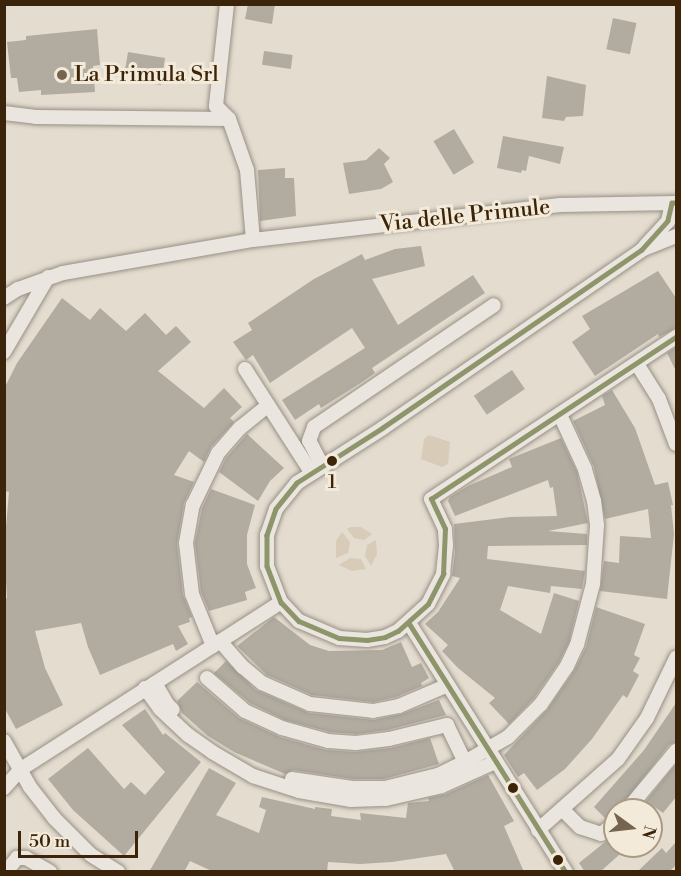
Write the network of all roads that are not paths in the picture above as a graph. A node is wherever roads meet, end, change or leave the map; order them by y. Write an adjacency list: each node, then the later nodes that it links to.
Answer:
1 (227, 4): 3 (street)
2 (4, 113): 3 (street)
3 (229, 119): 6 (street)
4 (674, 203): 6 (street, Via delle Primule); 7 (street)
5 (676, 236): 7 (street)
6 (253, 240): 8 (street, Via delle Primule)
7 (642, 250): 18 (street)
8 (48, 277): 9 (street, Via delle Primule); 12 (street)
9 (4, 298)
10 (494, 304): 18 (street)
11 (676, 337): 13 (street)
12 (4, 352)
13 (637, 364): 16 (street); 17 (street)
14 (245, 369): 15 (street)
15 (268, 405): 18 (street); 21 (street)
16 (560, 415): 20 (street); 28 (street)
17 (676, 444)
18 (317, 469): 19 (street)
19 (281, 602): 20 (street); 21 (street)
20 (409, 623): 25 (street)
21 (217, 643): 24 (street); 25 (street)
22 (676, 658): 33 (street)
23 (207, 678): 29 (street)
24 (150, 685): 28 (street); 29 (street); 30 (street)
25 (448, 685): 28 (street)
26 (4, 741): 30 (street)
27 (676, 751): 32 (street)
28 (491, 756): 29 (street); 34 (street)
29 (465, 762)
30 (21, 769): 31 (street); 38 (street)
31 (4, 788)
32 (637, 798)
33 (563, 810): 34 (street); 35 (street)
34 (538, 830): 39 (street)
35 (603, 832)
36 (6, 872): 37 (street)
37 (50, 872)
38 (118, 872)
39 (566, 872)

